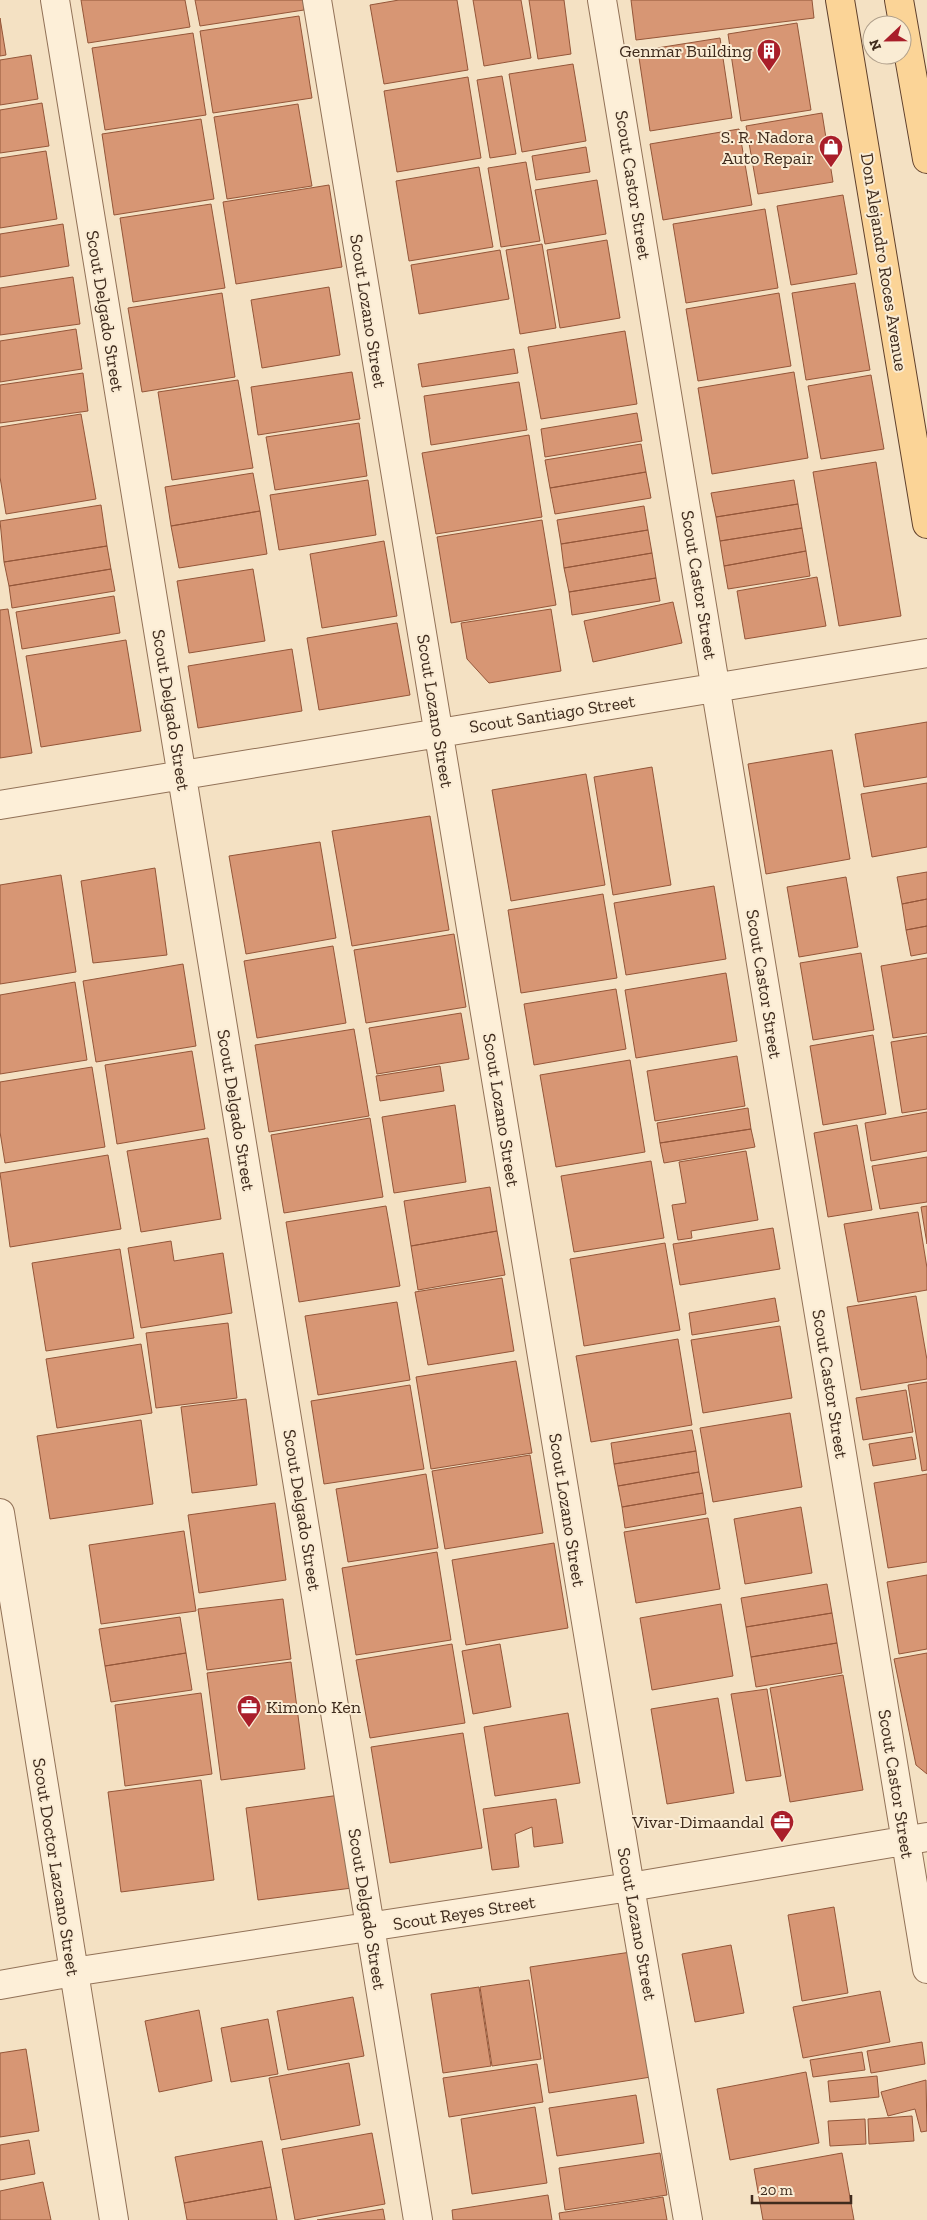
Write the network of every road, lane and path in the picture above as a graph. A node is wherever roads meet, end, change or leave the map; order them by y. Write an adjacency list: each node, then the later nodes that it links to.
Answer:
1 (54, 0): 11 (street, Scout Delgado Street)
2 (317, 0): 10 (street, Scout Lozano Street)
3 (602, 0): 9 (street, Scout Castor Street)
4 (840, 0): 7 (main road, Don Alejandro Roces Avenue)
5 (899, 0): 6 (main road)
6 (927, 160)
7 (927, 524)
8 (927, 653): 9 (street, Scout Santiago Street)
9 (716, 688): 10 (street, Scout Santiago Street); 14 (street, Scout Castor Street)
10 (438, 733): 11 (street, Scout Santiago Street); 15 (street, Scout Lozano Street)
11 (181, 776): 12 (street, Scout Santiago Street); 16 (street, Scout Delgado Street)
12 (0, 805)
13 (0, 1513): 18 (street, Scout Doctor Lazcano Street)
14 (916, 1839): 15 (street, Scout Reyes Street); 17 (street, Scout Castor Street)
15 (630, 1887): 16 (street, Scout Reyes Street); 22 (street, Scout Lozano Street)
16 (370, 1928): 18 (street, Scout Reyes Street); 21 (street, Scout Delgado Street)
17 (927, 1969)
18 (73, 1972): 19 (street, Scout Reyes Street); 20 (street, Scout Doctor Lazcano Street)
19 (0, 1985)
20 (114, 2220)
21 (418, 2220)
22 (688, 2220)

